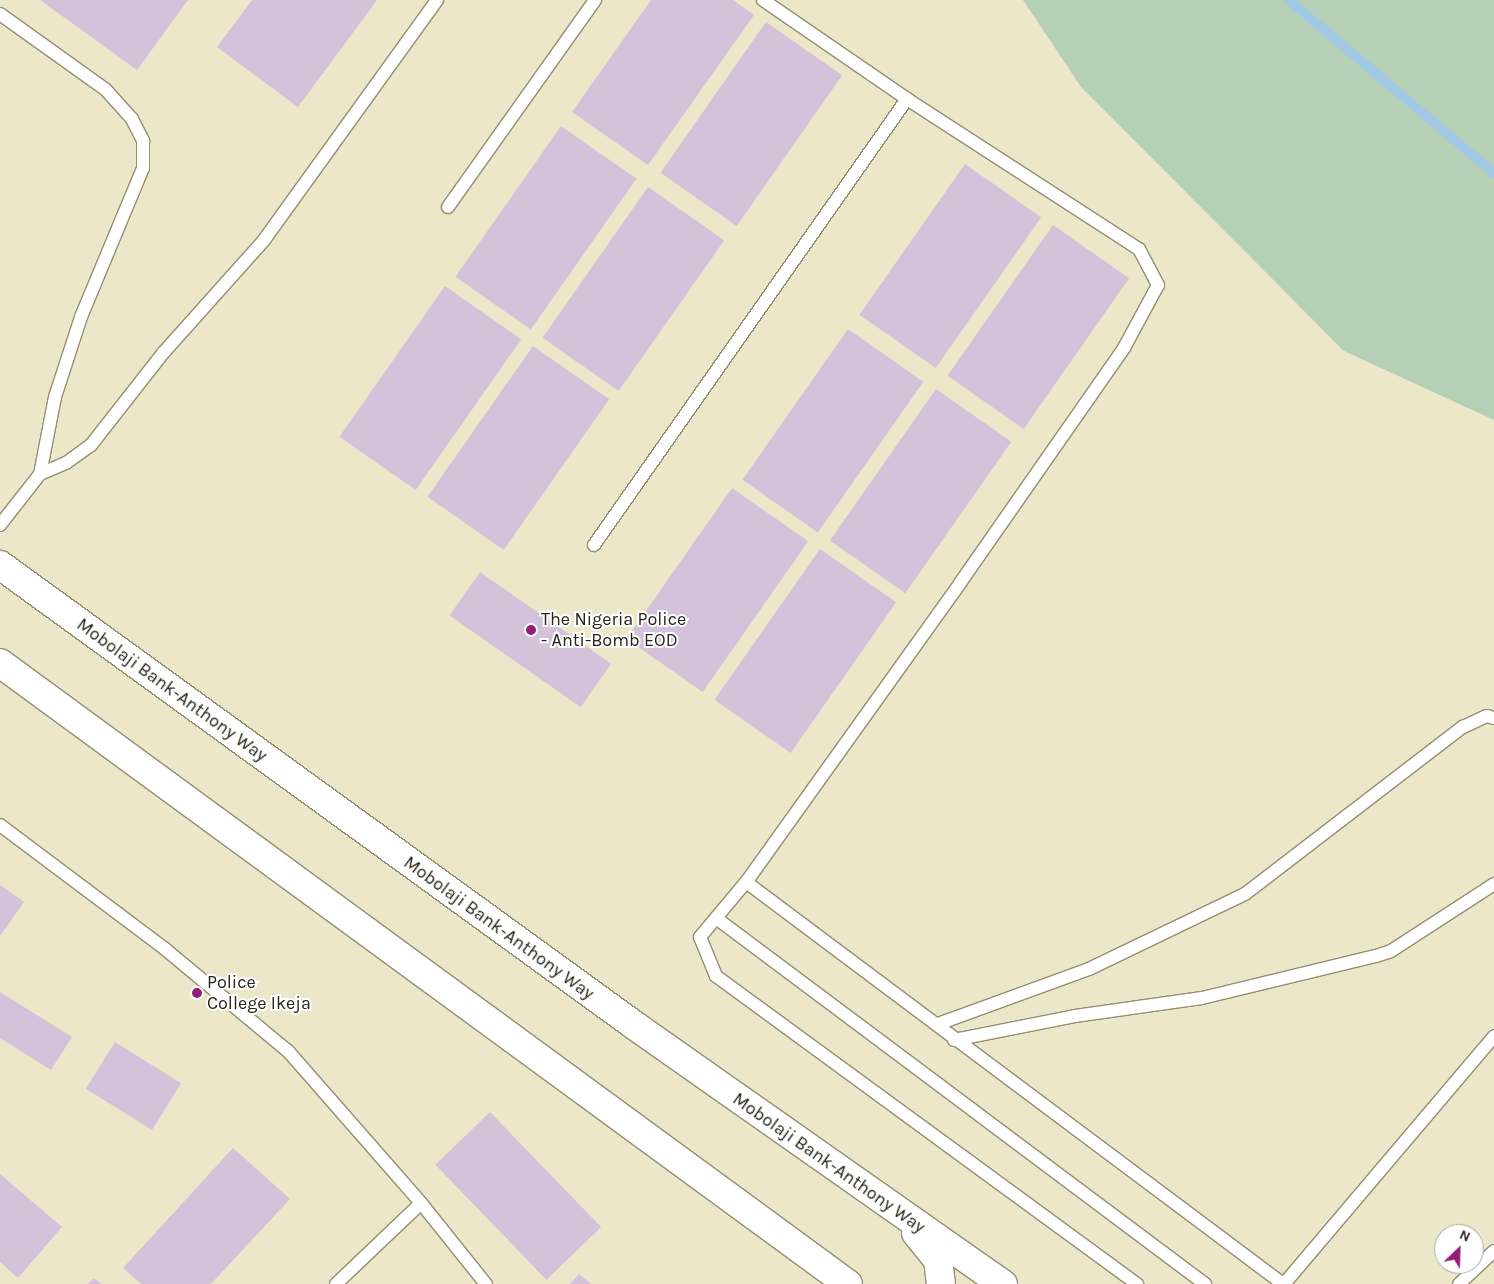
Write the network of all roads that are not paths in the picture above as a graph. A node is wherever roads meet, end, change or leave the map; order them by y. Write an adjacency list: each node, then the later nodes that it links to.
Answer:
1 (437, 0): 7 (lane)
2 (595, 0): 6 (lane)
3 (763, 0): 5 (lane)
4 (0, 14): 7 (lane)
5 (907, 99): 9 (lane); 14 (lane)
6 (448, 207)
7 (40, 474): 8 (lane)
8 (0, 525)
9 (594, 545)
10 (0, 565): 21 (main road, Mobolaji Bank-Anthony Way)
11 (0, 663): 23 (main road)
12 (1494, 718): 17 (lane)
13 (0, 825): 20 (lane)
14 (746, 882): 16 (lane); 17 (lane)
15 (1494, 884): 19 (lane)
16 (716, 918): 28 (lane); 29 (lane)
17 (938, 1024): 19 (lane)
18 (1494, 1036): 30 (lane)
19 (954, 1040): 30 (lane)
20 (421, 1203): 24 (lane); 25 (lane)
21 (885, 1203): 26 (main road); 27 (main road, Mobolaji Bank-Anthony Way)
22 (1494, 1251): 31 (lane)
23 (846, 1282)
24 (336, 1284)
25 (486, 1284)
26 (941, 1284)
27 (1003, 1284)
28 (1137, 1284)
29 (1205, 1284)
30 (1284, 1284)
31 (1459, 1284)

